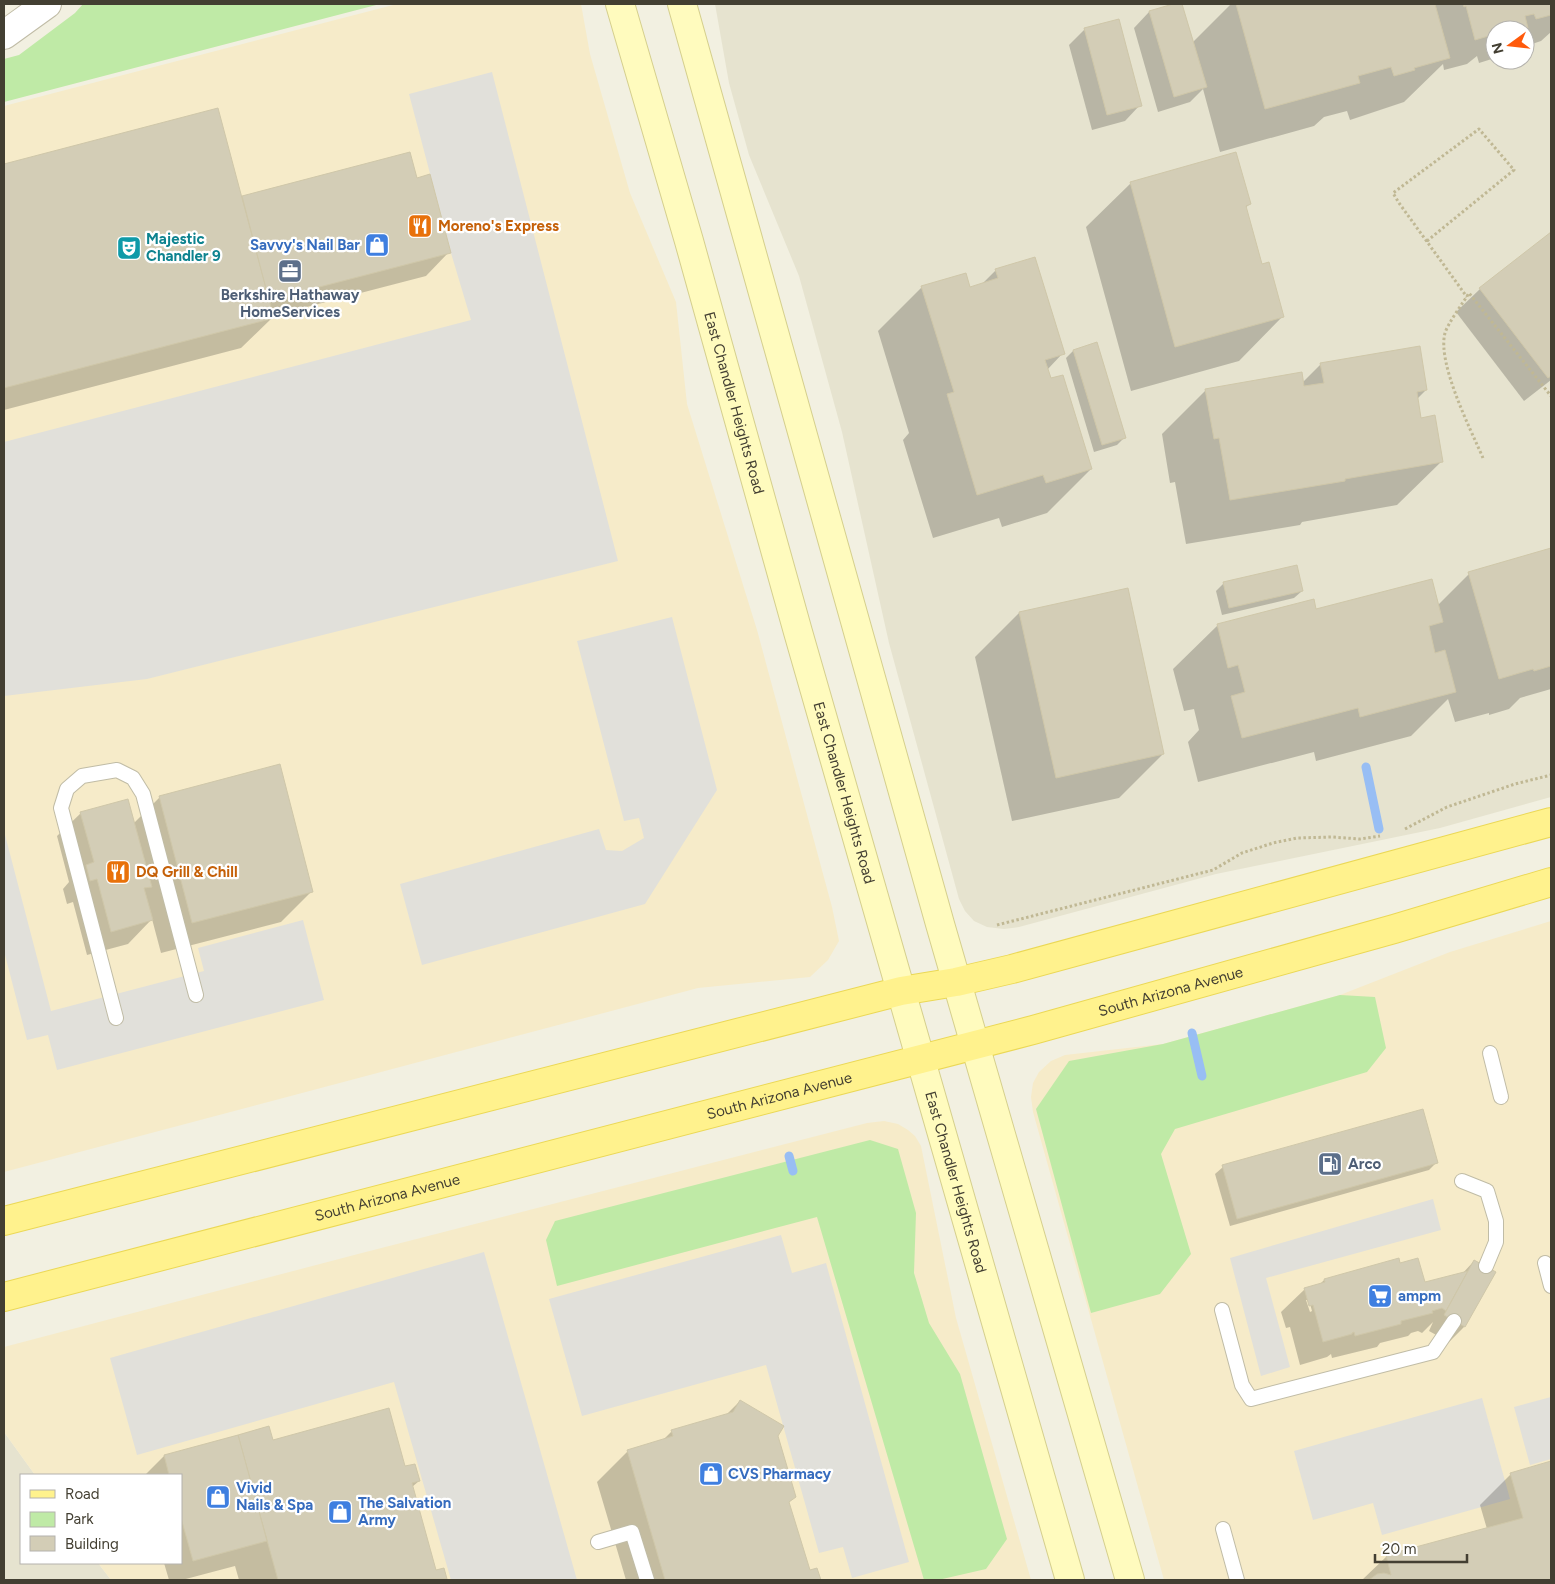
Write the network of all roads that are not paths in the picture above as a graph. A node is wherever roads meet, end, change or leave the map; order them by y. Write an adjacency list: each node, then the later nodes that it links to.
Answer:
1 (47, 4): 4 (street)
2 (620, 4): 8 (main road, East Chandler Heights Road)
3 (682, 4): 7 (main road)
4 (4, 35)
5 (1551, 822): 7 (main road)
6 (1551, 882): 11 (main road, South Arizona Avenue)
7 (956, 982): 8 (main road); 11 (main road)
8 (902, 991): 13 (main road, East Chandler Heights Road); 16 (main road)
9 (196, 995): 10 (lane)
10 (116, 1018)
11 (975, 1046): 13 (main road, South Arizona Avenue); 27 (main road)
12 (1490, 1053): 14 (lane)
13 (921, 1059): 20 (main road, South Arizona Avenue); 26 (main road, East Chandler Heights Road)
14 (1501, 1097)
15 (1462, 1181): 18 (lane)
16 (4, 1221)
17 (1545, 1263): 19 (lane)
18 (1486, 1266)
19 (1551, 1286)
20 (4, 1296)
21 (1222, 1310): 22 (lane)
22 (1454, 1321)
23 (1223, 1529): 28 (lane)
24 (598, 1542): 25 (lane)
25 (647, 1580)
26 (1070, 1580)
27 (1130, 1580)
28 (1236, 1580)

